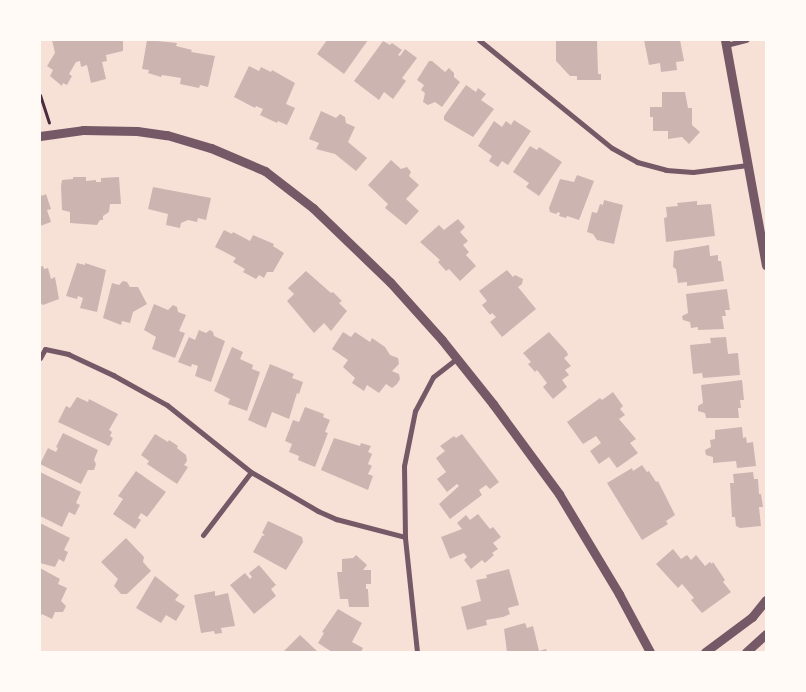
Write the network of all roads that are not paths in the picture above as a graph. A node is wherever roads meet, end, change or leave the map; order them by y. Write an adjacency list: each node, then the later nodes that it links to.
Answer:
1 (479, 40): 5 (street)
2 (746, 40): 3 (street)
3 (726, 43): 5 (street)
4 (40, 136): 8 (street)
5 (748, 165): 6 (street)
6 (766, 265)
7 (40, 358): 9 (street)
8 (457, 358): 11 (street); 15 (street)
9 (251, 472): 10 (street); 11 (street)
10 (203, 535)
11 (405, 537): 14 (street)
12 (766, 600): 16 (street)
13 (766, 634): 17 (street)
14 (417, 652)
15 (650, 652)
16 (705, 652)
17 (746, 652)

